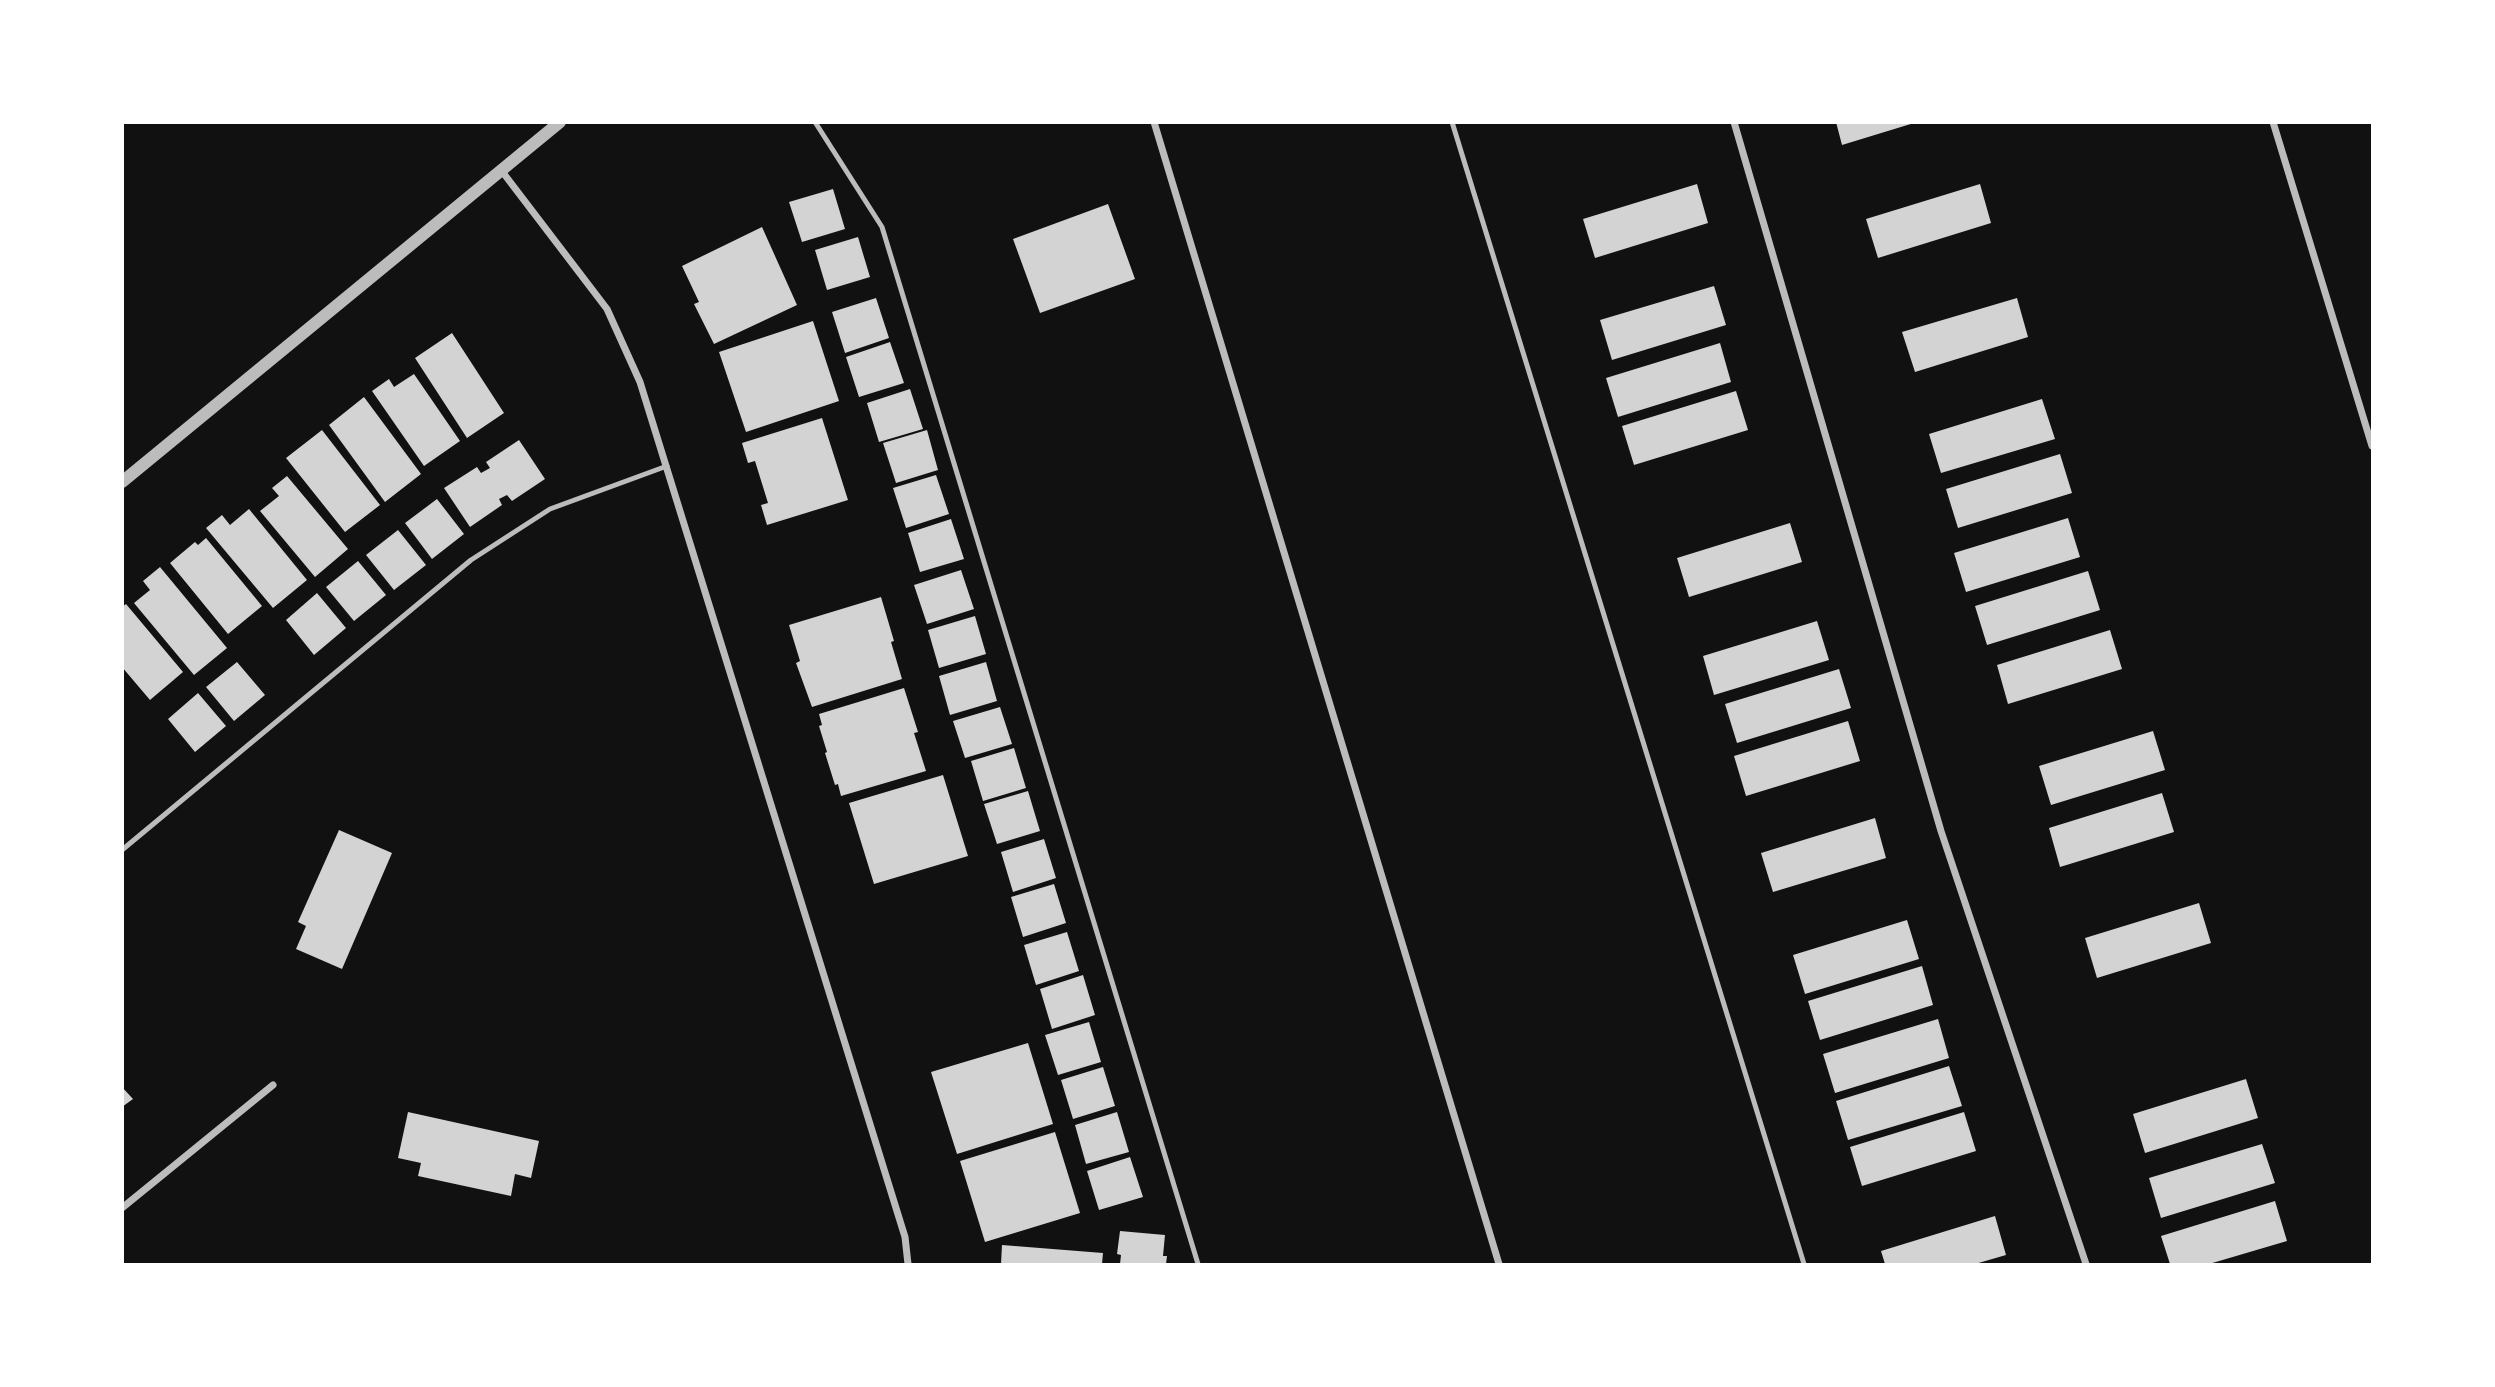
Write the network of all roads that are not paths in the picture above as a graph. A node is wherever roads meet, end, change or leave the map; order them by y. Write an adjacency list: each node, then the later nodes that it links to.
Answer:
1 (560, 122): 7 (street)
2 (815, 122): 15 (lane)
3 (1154, 122): 16 (street)
4 (1452, 122): 17 (lane)
5 (1734, 122): 18 (street)
6 (2273, 122): 8 (street)
7 (500, 170): 9 (street); 10 (street)
8 (2372, 446)
9 (667, 466): 11 (lane); 14 (street)
10 (122, 482)
11 (122, 850)
12 (273, 1085): 13 (street)
13 (122, 1208)
14 (908, 1265)
15 (1198, 1265)
16 (1499, 1265)
17 (1804, 1265)
18 (2086, 1265)

